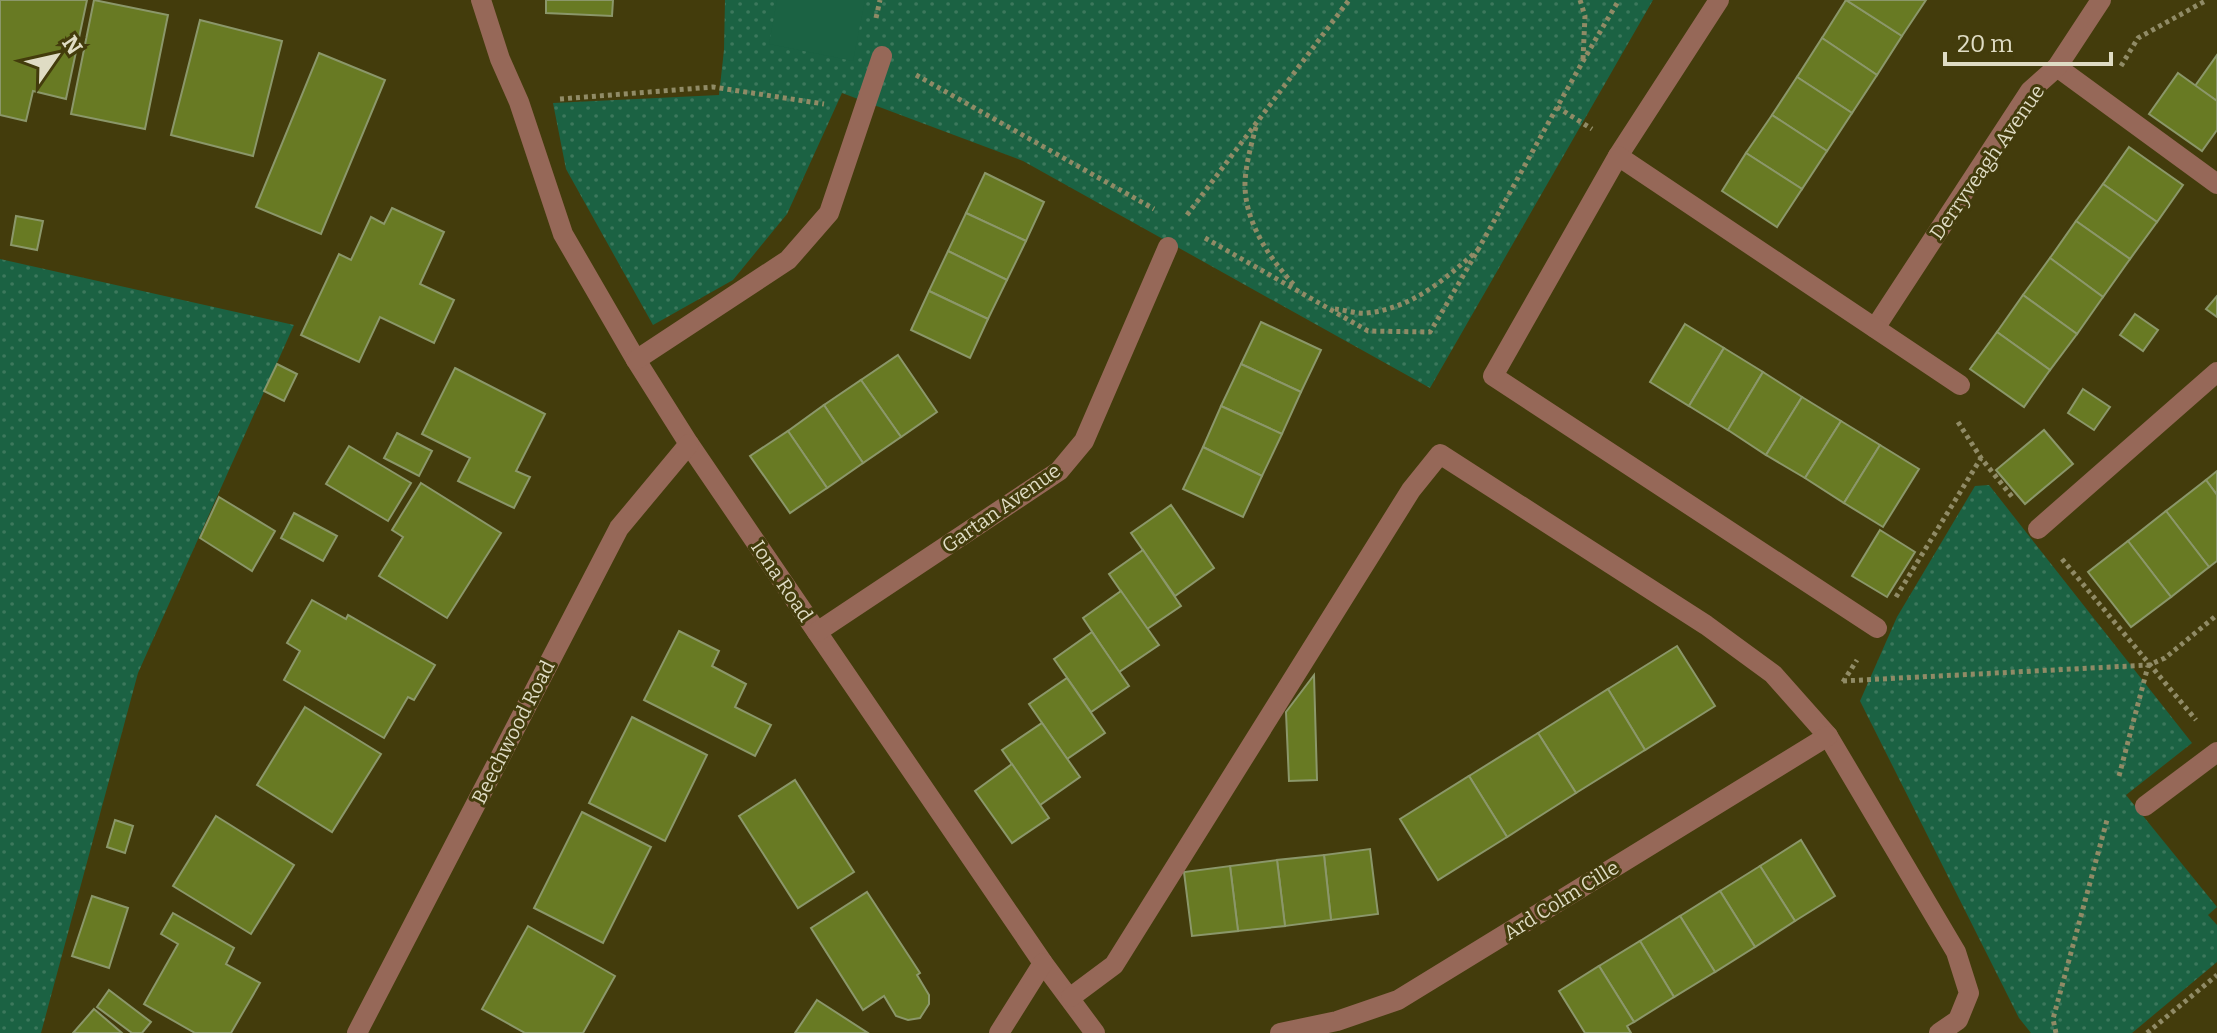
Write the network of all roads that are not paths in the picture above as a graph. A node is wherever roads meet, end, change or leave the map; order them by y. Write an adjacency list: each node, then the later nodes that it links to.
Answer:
1 (481, 0): 10 (street, Iona Road)
2 (1719, 0): 6 (street)
3 (2101, 0): 5 (street, Derryveagh Avenue)
4 (882, 56): 10 (street)
5 (2057, 67): 7 (street); 9 (street, Derryveagh Avenue)
6 (1618, 156): 9 (street); 15 (street)
7 (2217, 184)
8 (1168, 247): 16 (street, Gartan Avenue)
9 (1875, 328): 12 (street)
10 (636, 360): 13 (street, Iona Road)
11 (2214, 381): 14 (street)
12 (1960, 385)
13 (689, 444): 16 (street, Iona Road); 23 (street, Beechwood Road)
14 (2038, 529)
15 (1877, 628)
16 (817, 632): 20 (street, Iona Road)
17 (1828, 736): 21 (street); 22 (street, Ard Colm Cille); 27 (street)
18 (2217, 752): 19 (street)
19 (2145, 806)
20 (1043, 963): 21 (street, Iona Road); 24 (street)
21 (1071, 997): 25 (street, Iona Road)
22 (1341, 1027): 26 (street, Ard Colm Cille)
23 (357, 1033)
24 (999, 1033)
25 (1095, 1033)
26 (1280, 1033)
27 (1939, 1033)

